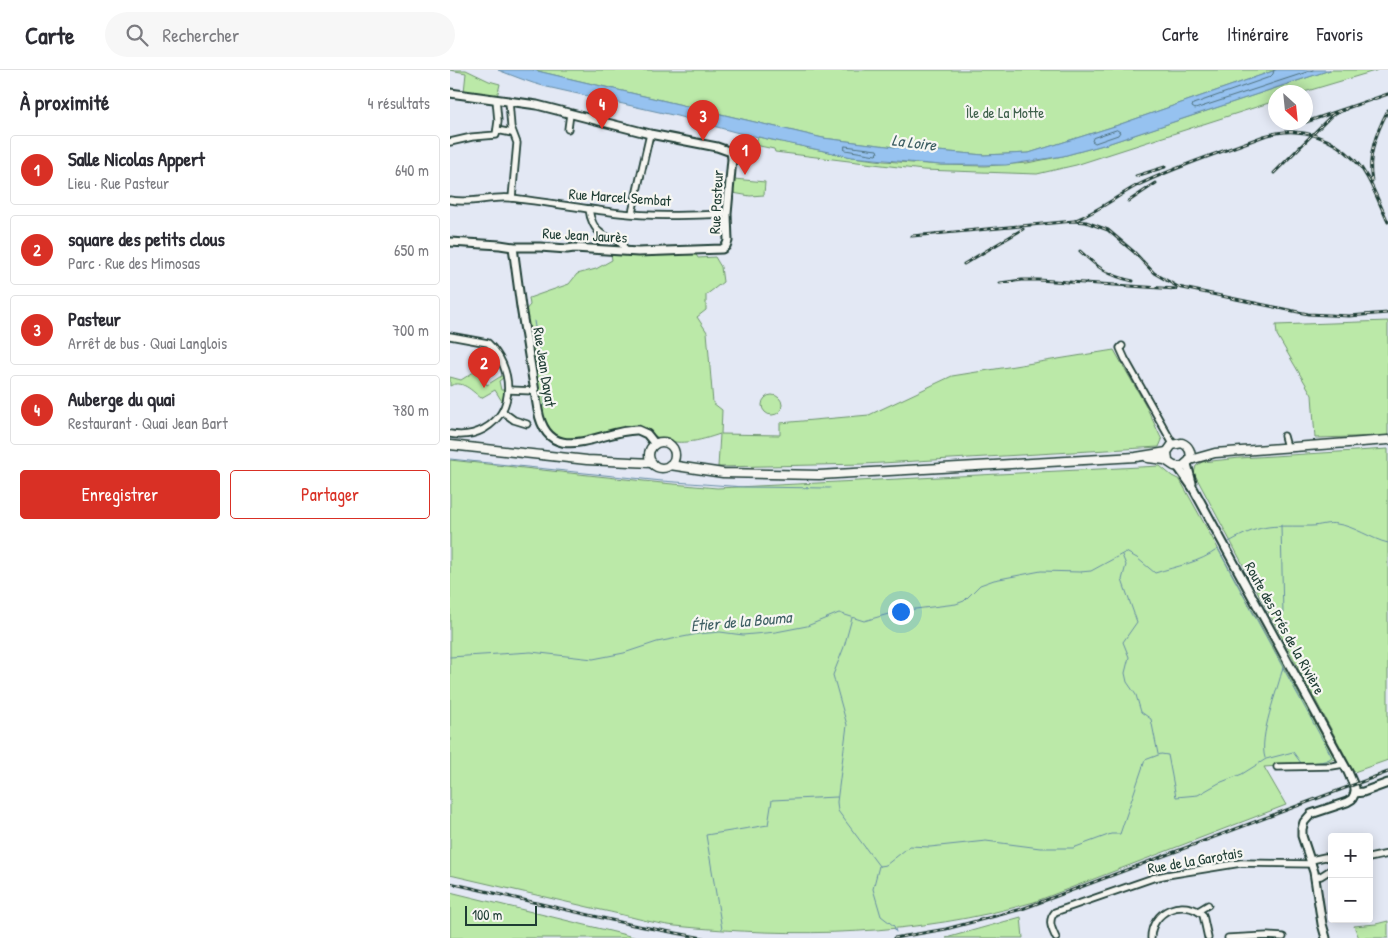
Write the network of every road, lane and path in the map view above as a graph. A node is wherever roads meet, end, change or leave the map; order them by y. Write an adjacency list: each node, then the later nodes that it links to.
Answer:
1 (450, 93): 2 (street)
2 (496, 99): 3 (street); 6 (street)
3 (509, 101): 4 (street); 7 (street)
4 (570, 114): 5 (street); 8 (street)
5 (568, 129)
6 (497, 133): 7 (street); 9 (street)
7 (512, 133): 10 (street)
8 (650, 134): 13 (street); 14 (street, Rue Pasteur)
9 (450, 142)
10 (512, 198): 11 (street, Rue Marcel Sembat); 12 (street, Rue Marcel Sembat)
11 (450, 200)
12 (589, 209): 13 (street, Rue Marcel Sembat); 17 (street)
13 (632, 213): 14 (street, Rue Marcel Sembat)
14 (727, 214): 18 (street, Rue Pasteur)
15 (450, 242): 16 (street, Rue Jean Jaurès)
16 (513, 247): 17 (street, Rue Jean Jaurès); 22 (street, Rue Jean Dayat)
17 (625, 250): 18 (street, Rue Jean Jaurès)
18 (719, 250)
19 (450, 336): 21 (street)
20 (1122, 346): 29 (street)
21 (509, 390): 22 (street); 23 (street)
22 (535, 392): 28 (street, Rue Jean Dayat)
23 (503, 412): 24 (street); 25 (street)
24 (527, 424)
25 (450, 434)
26 (1284, 436): 31 (street)
27 (1388, 440): 31 (main road)
28 (655, 444): 33 (main road); 36 (main road)
29 (1173, 444): 32 (main road); 34 (main road)
30 (450, 445): 38 (main road)
31 (1287, 447): 35 (main road)
32 (1189, 448): 35 (main road); 40 (main road)
33 (650, 451): 38 (main road); 41 (main road)
34 (1167, 452): 37 (main road); 39 (main road)
35 (1215, 453): 40 (main road)
36 (675, 454): 42 (main road); 44 (main road)
37 (1136, 457): 39 (main road); 44 (main road)
38 (629, 462): 41 (main road)
39 (1168, 462): 43 (main road)
40 (1188, 462): 43 (main road); 45 (street, Route des Prés de la Rivière)
41 (652, 463): 42 (main road)
42 (670, 464): 44 (main road)
43 (1178, 467): 45 (street, Route des Prés de la Rivière)
44 (693, 468)
45 (1193, 488): 46 (street, Route des Prés de la Rivière)
46 (1344, 764): 47 (street); 49 (street, Route des Prés de la Rivière)
47 (1277, 767)
48 (1388, 783): 49 (street)
49 (1355, 793): 53 (street)
50 (1388, 854): 51 (street)
51 (1373, 857)
52 (1328, 858): 53 (street, Rue de la Garotais)
53 (1311, 862): 55 (street); 59 (street, Rue de la Garotais)
54 (1328, 872): 55 (street)
55 (1315, 877): 63 (street)
56 (1208, 905): 57 (street)
57 (1198, 911): 60 (street); 61 (street)
58 (1283, 937): 62 (street)
59 (1056, 938)
60 (1151, 938)
61 (1208, 938)
62 (1228, 938)
63 (1326, 938)

